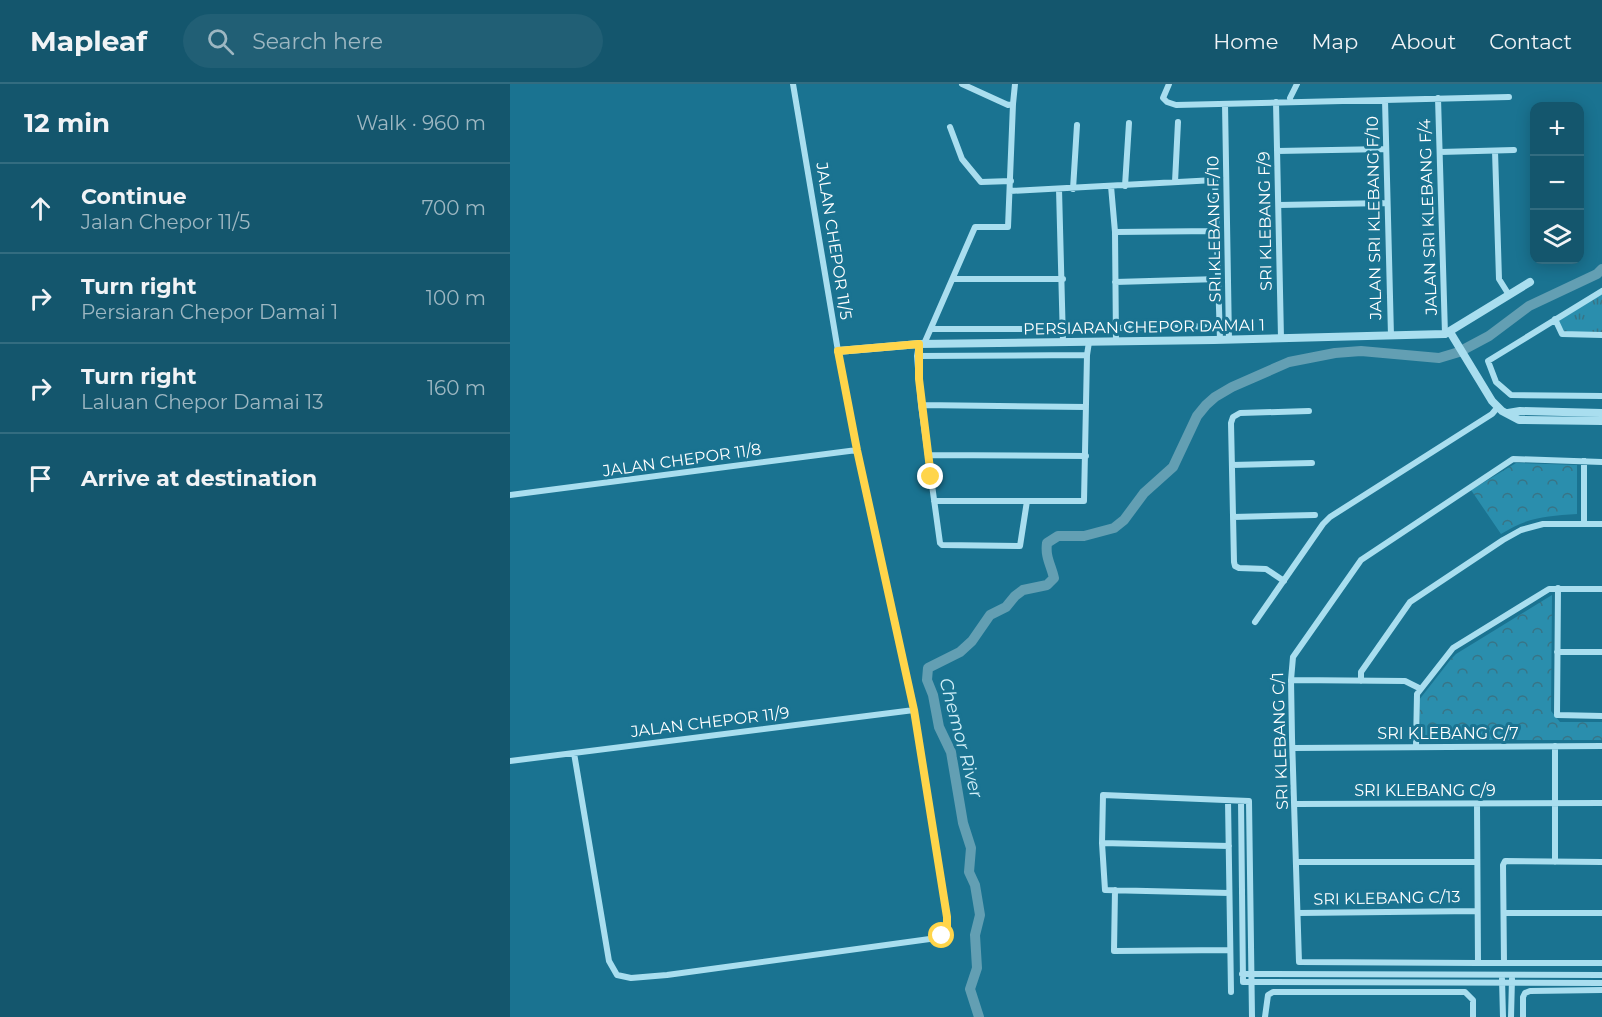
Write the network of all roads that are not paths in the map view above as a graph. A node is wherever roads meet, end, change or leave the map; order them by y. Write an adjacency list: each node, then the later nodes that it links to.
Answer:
1 (793, 84): 55 (street, JALAN CHEPOR 11/5)
2 (962, 84): 11 (street)
3 (1015, 84): 11 (street)
4 (1169, 84): 12 (street)
5 (1297, 84): 7 (street)
6 (1509, 97): 8 (street)
7 (1290, 98)
8 (1438, 98): 9 (street); 21 (street, JALAN SRI KLEBANG F/4)
9 (1385, 100): 10 (street); 17 (street, JALAN SRI KLEBANG F/10)
10 (1276, 102): 12 (street); 20 (street, SRI KLEBANG F/9)
11 (1013, 104): 22 (street)
12 (1225, 104): 49 (street, SRI KLEBANG F/10)
13 (1178, 122): 23 (street)
14 (1129, 123): 25 (street)
15 (1077, 125): 27 (street)
16 (950, 127): 22 (street)
17 (1386, 149): 20 (street); 29 (street, JALAN SRI KLEBANG F/10)
18 (1496, 150): 19 (street); 21 (street); 39 (street)
19 (1514, 150)
20 (1277, 152): 30 (street, SRI KLEBANG F/9)
21 (1440, 152): 45 (street, JALAN SRI KLEBANG F/4)
22 (1011, 181): 28 (street)
23 (1175, 182): 25 (street); 31 (street)
24 (1111, 186): 25 (street); 27 (street); 32 (street)
25 (1125, 186)
26 (1059, 189): 27 (street); 28 (street); 34 (street)
27 (1073, 189)
28 (1010, 191): 33 (street)
29 (1387, 203): 30 (street); 47 (street, JALAN SRI KLEBANG F/10)
30 (1280, 205): 48 (street, SRI KLEBANG F/9)
31 (1217, 231): 32 (street); 35 (street)
32 (1115, 232): 36 (street)
33 (954, 279): 34 (street); 43 (street)
34 (1063, 279): 44 (street)
35 (1219, 279): 36 (street); 41 (street)
36 (1115, 282): 42 (street)
37 (1530, 282): 39 (street, PERSIARAN CHEPOR DAMAI 1)
38 (1602, 291): 40 (street)
39 (1509, 295): 45 (street, PERSIARAN CHEPOR DAMAI 1)
40 (1555, 319): 46 (street); 58 (street)
41 (1220, 326): 42 (street); 50 (street)
42 (1116, 328): 53 (street)
43 (931, 329): 44 (street); 54 (street)
44 (1063, 330): 51 (street)
45 (1448, 333): 47 (street, PERSIARAN CHEPOR DAMAI 1); 61 (street)
46 (1602, 335)
47 (1391, 336): 48 (street, PERSIARAN CHEPOR DAMAI 1)
48 (1281, 338): 49 (street, PERSIARAN CHEPOR DAMAI 1)
49 (1229, 339): 50 (street, PERSIARAN CHEPOR DAMAI 1)
50 (1220, 340): 53 (street, PERSIARAN CHEPOR DAMAI 1)
51 (1063, 342): 52 (street, PERSIARAN CHEPOR DAMAI 1); 54 (street, PERSIARAN CHEPOR DAMAI 1)
52 (1089, 342): 53 (street, PERSIARAN CHEPOR DAMAI 1); 56 (street)
53 (1116, 342)
54 (921, 344): 55 (street, PERSIARAN CHEPOR DAMAI 1); 57 (street)
55 (838, 351): 66 (street, JALAN CHEPOR 11/5)
56 (1087, 355): 57 (street); 60 (street)
57 (917, 356): 59 (street)
58 (1602, 396)
59 (921, 405): 60 (street); 67 (street)
60 (1086, 407): 68 (street)
61 (1497, 408): 63 (street); 80 (street)
62 (1309, 411): 72 (street)
63 (1508, 413): 64 (street); 65 (street)
64 (1602, 413)
65 (1602, 421)
66 (857, 450): 73 (street, JALAN CHEPOR 11/8); 89 (street, JALAN CHEPOR 11/5)
67 (928, 455): 68 (street); 74 (street)
68 (1086, 456): 75 (street)
69 (1584, 461): 70 (street, SRI KLEBANG C/1); 78 (street); 86 (street, SRI KLEBANG C/1)
70 (1602, 462)
71 (1312, 463): 72 (street)
72 (1232, 465): 77 (street)
73 (510, 495)
74 (934, 501): 75 (street); 75 (street)
75 (1027, 501)
76 (1315, 515): 77 (street)
77 (1233, 517): 80 (street)
78 (1584, 523): 79 (street); 87 (street)
79 (1602, 524)
80 (1284, 581): 83 (street)
81 (1558, 588): 82 (street); 84 (street); 88 (street)
82 (1602, 589)
83 (1255, 622)
84 (1557, 652): 85 (street); 90 (street)
85 (1602, 652)
86 (1291, 680): 87 (street); 94 (street, SRI KLEBANG C/1)
87 (1361, 681): 88 (street)
88 (1419, 688): 91 (street)
89 (914, 710): 95 (street, JALAN CHEPOR 11/9); 95 (street, JALAN CHEPOR 11/5)
90 (1602, 716)
91 (1416, 746): 92 (street, SRI KLEBANG C/7); 94 (street, SRI KLEBANG C/7)
92 (1556, 746): 93 (street, SRI KLEBANG C/7); 102 (street)
93 (1602, 746)
94 (1293, 748): 100 (street, SRI KLEBANG C/1)
95 (574, 753): 96 (street, JALAN CHEPOR 11/9)
96 (510, 761)
97 (1228, 801): 98 (street); 103 (street); 104 (street)
98 (1241, 801): 119 (street); 120 (street)
99 (1602, 803): 102 (street, SRI KLEBANG C/9)
100 (1295, 804): 101 (street, SRI KLEBANG C/9); 106 (street, SRI KLEBANG C/1)
101 (1477, 804): 102 (street, SRI KLEBANG C/9); 107 (street)
102 (1556, 804): 105 (street)
103 (1102, 843): 104 (street); 109 (street)
104 (1229, 846): 110 (street)
105 (1556, 861): 108 (street); 113 (street)
106 (1297, 862): 107 (street); 112 (street, SRI KLEBANG C/1)
107 (1477, 862): 111 (street)
108 (1602, 862)
109 (1115, 890): 110 (street); 115 (street)
110 (1229, 893): 115 (street)
111 (1477, 911): 112 (street, SRI KLEBANG C/13); 112 (street, SRI KLEBANG C/1)
112 (1298, 913)
113 (1504, 913): 114 (street); 117 (street)
114 (1602, 913)
115 (1230, 950): 129 (street)
116 (1479, 963): 117 (street)
117 (1504, 963): 118 (street)
118 (1602, 963)
119 (1242, 974): 120 (street); 124 (street)
120 (1252, 974): 121 (street); 124 (street)
121 (1503, 975): 122 (street); 125 (street)
122 (1512, 975): 123 (street); 126 (street)
123 (1602, 975)
124 (1252, 982): 125 (street); 130 (street)
125 (1503, 983): 126 (street); 133 (street)
126 (1512, 983): 127 (street); 134 (street)
127 (1602, 983)
128 (1602, 990): 135 (street)
129 (1231, 992)
130 (1252, 1017)
131 (1265, 1017): 132 (street)
132 (1473, 1017)
133 (1503, 1017)
134 (1511, 1017)
135 (1523, 1017)

